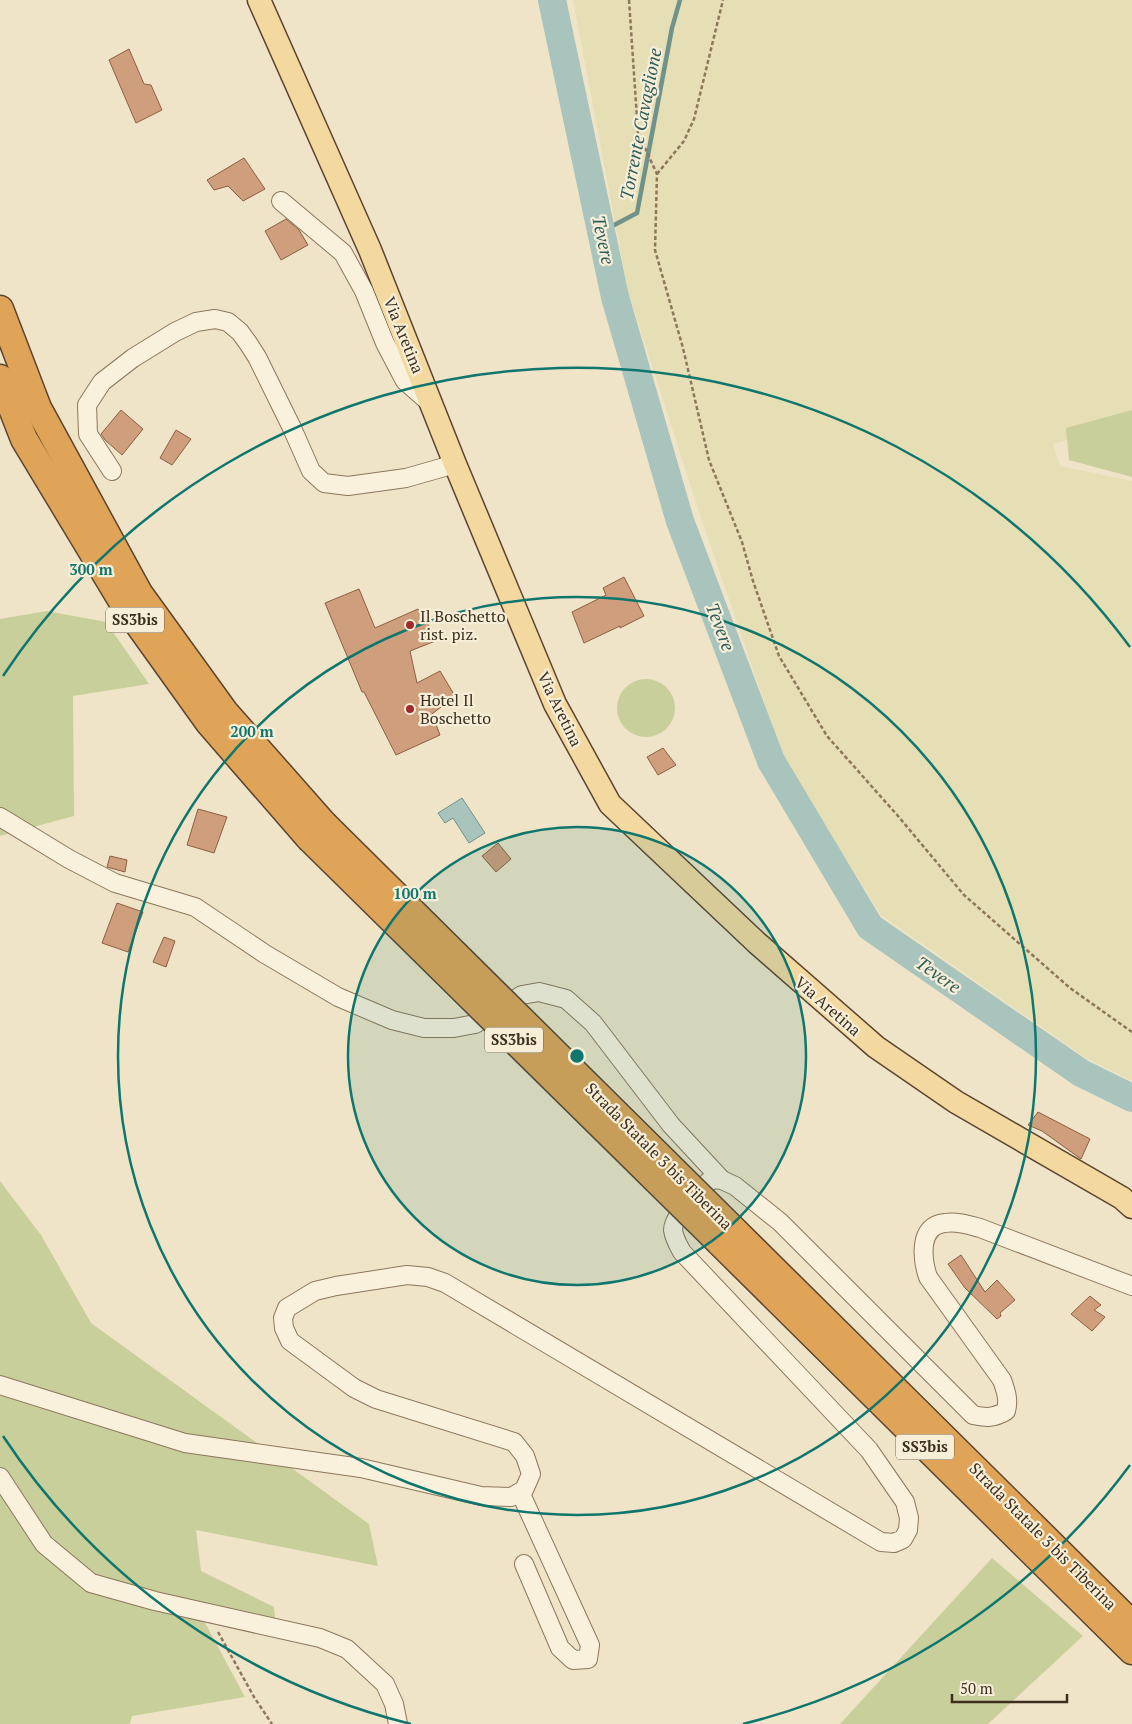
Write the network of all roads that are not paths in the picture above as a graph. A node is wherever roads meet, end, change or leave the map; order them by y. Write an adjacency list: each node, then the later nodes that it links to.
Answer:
1 (259, 0): 5 (main road, Via Aretina)
2 (281, 201): 5 (street)
3 (0, 309): 9 (highway, Strada Statale 3 bis Tiberina / SS3bis)
4 (0, 378): 9 (highway, Strada Statale 3 bis Tiberina / SS3bis)
5 (431, 404): 6 (main road, Via Aretina)
6 (455, 464): 7 (street); 11 (main road, Via Aretina)
7 (112, 471)
8 (0, 817): 10 (street)
9 (316, 831): 12 (highway, Strada Statale 3 bis Tiberina / SS3bis, bridge)
10 (722, 1180): 13 (street); 16 (street)
11 (1132, 1207)
12 (725, 1235): 18 (highway, Strada Statale 3 bis Tiberina / SS3bis); 19 (highway, Strada Statale 3 bis Tiberina / SS3bis)
13 (1132, 1286)
14 (0, 1385): 16 (street)
15 (0, 1477): 20 (street)
16 (520, 1492): 17 (street)
17 (524, 1564)
18 (1132, 1624)
19 (1132, 1651)
20 (398, 1724)

